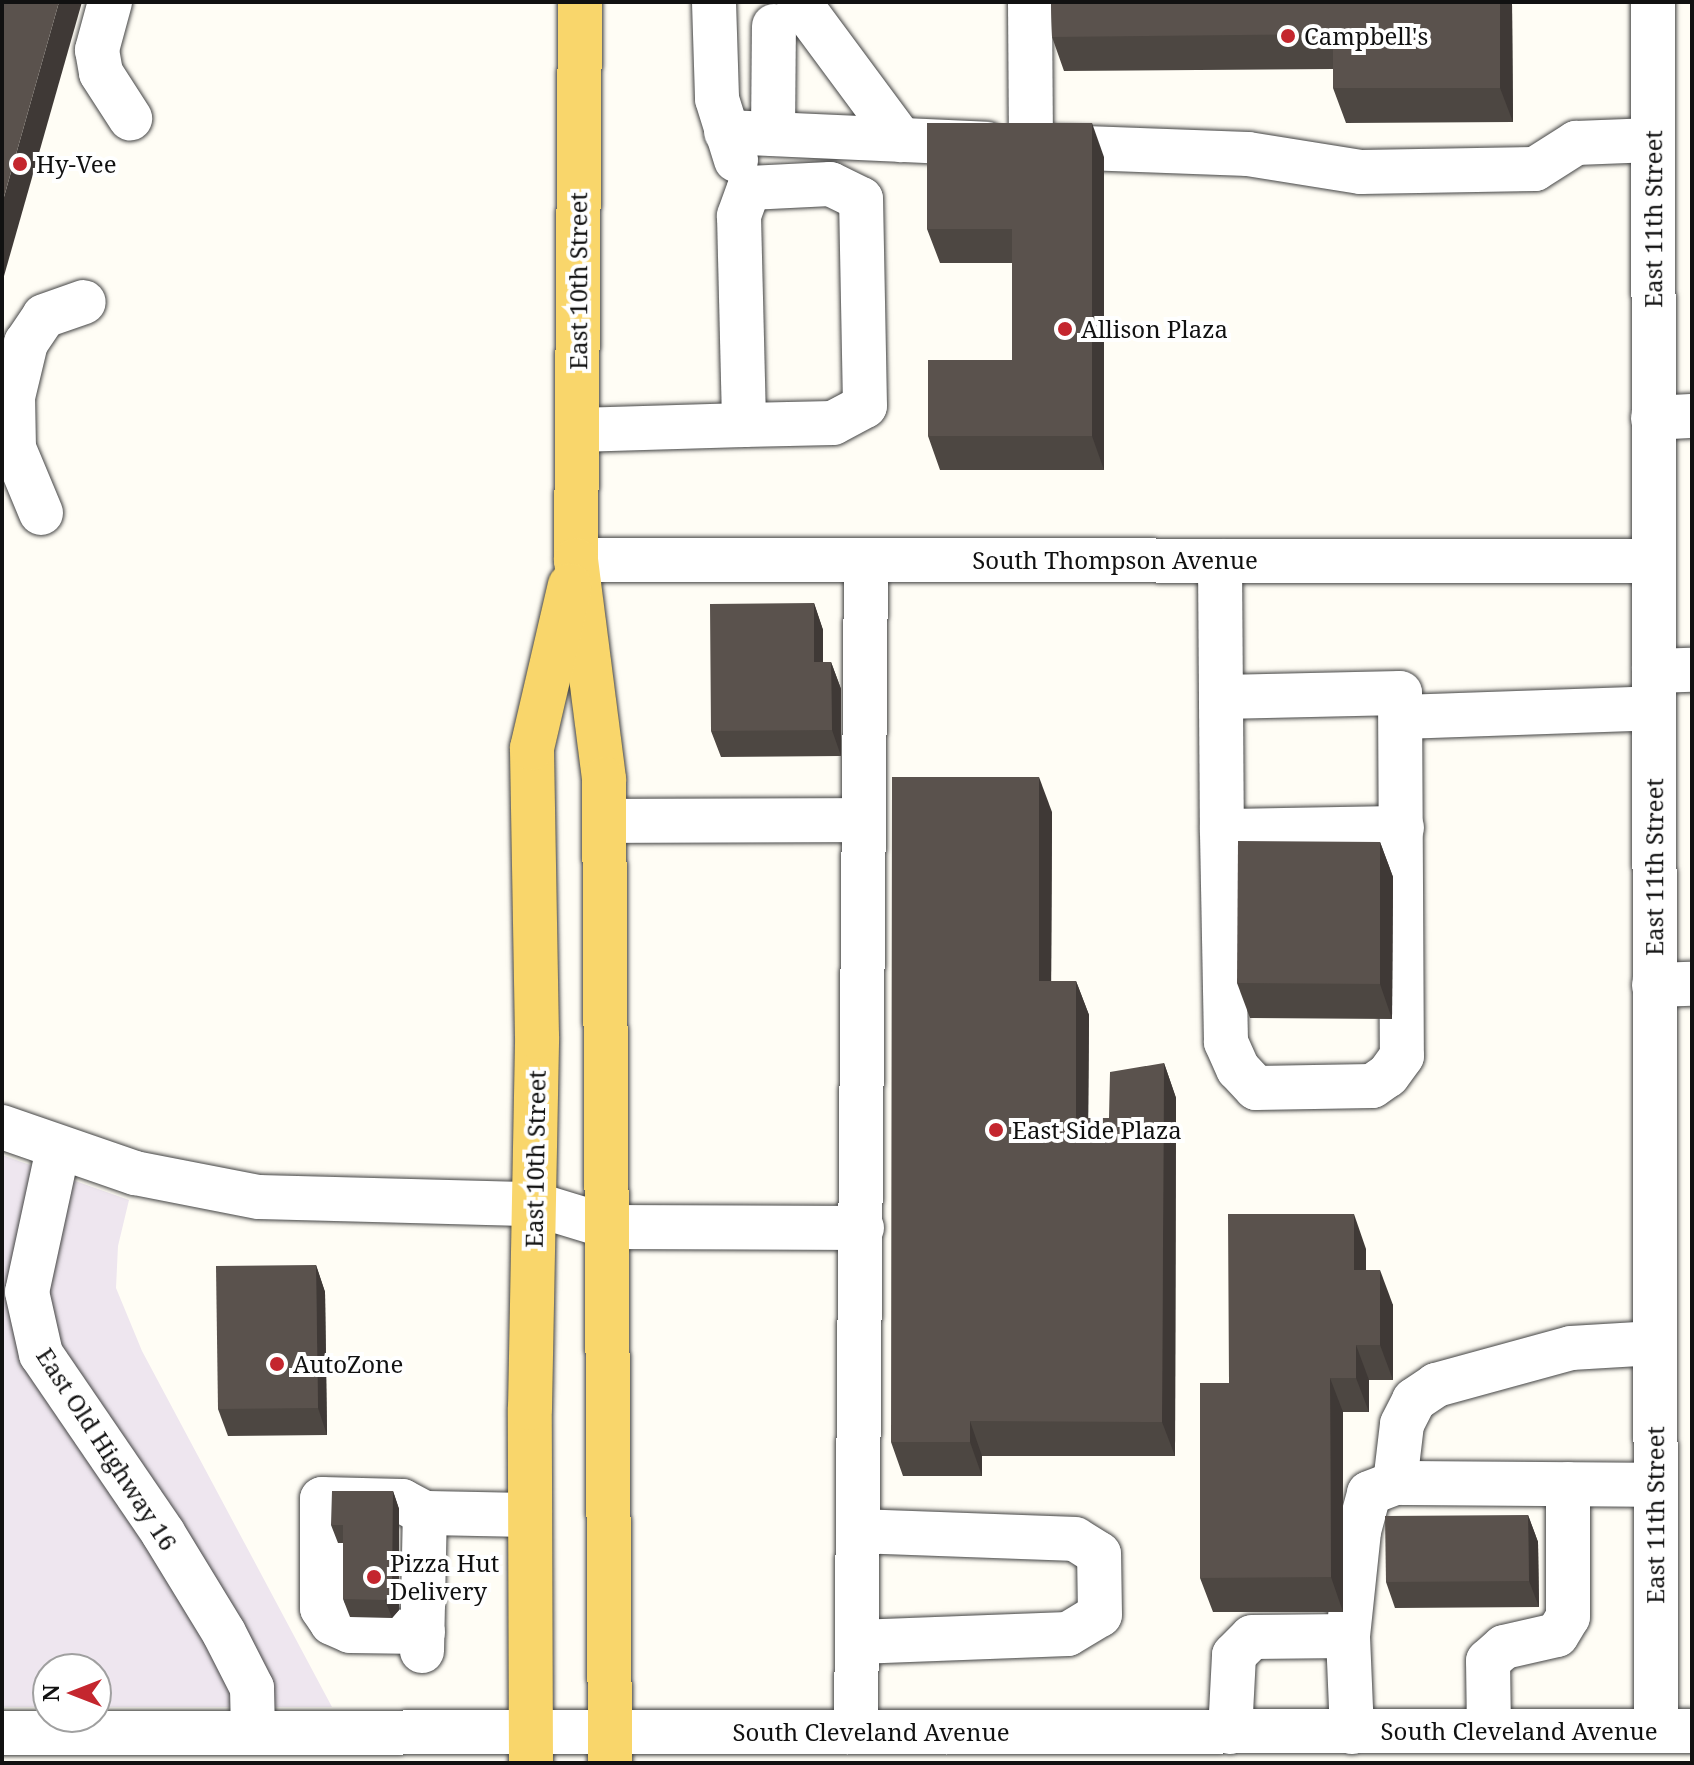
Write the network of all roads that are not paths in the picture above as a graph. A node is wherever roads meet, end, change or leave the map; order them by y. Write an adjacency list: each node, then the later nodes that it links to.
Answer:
1 (110, 2): 7 (street)
2 (580, 2): 17 (main road, East 10th Street)
3 (714, 2): 8 (street)
4 (1030, 2): 12 (street)
5 (1653, 2): 11 (street, East 11th Street)
6 (786, 14): 9 (street); 10 (street)
7 (130, 118)
8 (726, 132): 9 (street); 13 (street)
9 (773, 134): 10 (street)
10 (901, 140): 12 (street)
11 (1653, 140): 12 (street); 15 (street, East 11th Street)
12 (1031, 146)
13 (749, 188): 16 (street); 16 (street)
14 (84, 302): 18 (street)
15 (1672, 417): 22 (street, East 11th Street)
16 (744, 425): 17 (street)
17 (577, 430): 19 (main road, East 10th Street)
18 (41, 513)
19 (576, 560): 20 (street, South Thompson Avenue); 27 (main road, East 10th Street); 33 (main road, East 10th Street)
20 (866, 560): 21 (street, South Thompson Avenue); 26 (street)
21 (1220, 561): 22 (street, South Thompson Avenue); 24 (street)
22 (1654, 561): 23 (street, East 11th Street)
23 (1666, 683): 25 (street); 30 (street, East 11th Street)
24 (1222, 697): 25 (street); 29 (street)
25 (1402, 717): 28 (street)
26 (864, 820): 27 (street); 35 (street)
27 (605, 821): 34 (main road, East 10th Street)
28 (1402, 828): 29 (street); 29 (street)
29 (1222, 831)
30 (1673, 984): 36 (street, East 11th Street)
31 (2, 1127): 32 (street)
32 (58, 1149): 33 (street); 50 (street, East Old Highway 16)
33 (534, 1204): 34 (street); 41 (main road, East 10th Street)
34 (609, 1227): 35 (street); 56 (main road, East 10th Street)
35 (862, 1228): 42 (street)
36 (1655, 1343): 37 (street); 39 (street, East 11th Street)
37 (1395, 1483): 38 (street); 43 (street)
38 (1568, 1484): 39 (street); 45 (street)
39 (1655, 1485): 46 (street, East 11th Street)
40 (425, 1513): 40 (street); 41 (street)
41 (530, 1515): 55 (main road, East 10th Street)
42 (858, 1531): 44 (street); 44 (street)
43 (1348, 1636): 48 (street); 49 (street)
44 (857, 1642): 47 (street)
45 (1489, 1731): 49 (street, South Cleveland Avenue); 53 (street, South Cleveland Avenue)
46 (1674, 1731): 53 (street, South Cleveland Avenue)
47 (856, 1732): 52 (street, South Cleveland Avenue); 56 (street, South Cleveland Avenue)
48 (1230, 1732): 49 (street, South Cleveland Avenue); 52 (street, South Cleveland Avenue)
49 (1352, 1732)
50 (253, 1733): 54 (street, South Cleveland Avenue); 55 (street, South Cleveland Avenue)
51 (28, 1741): 54 (street, South Cleveland Avenue)
52 (1145, 1747)
53 (1544, 1747)
54 (179, 1748)
55 (531, 1748): 56 (street, South Cleveland Avenue)
56 (609, 1748)

